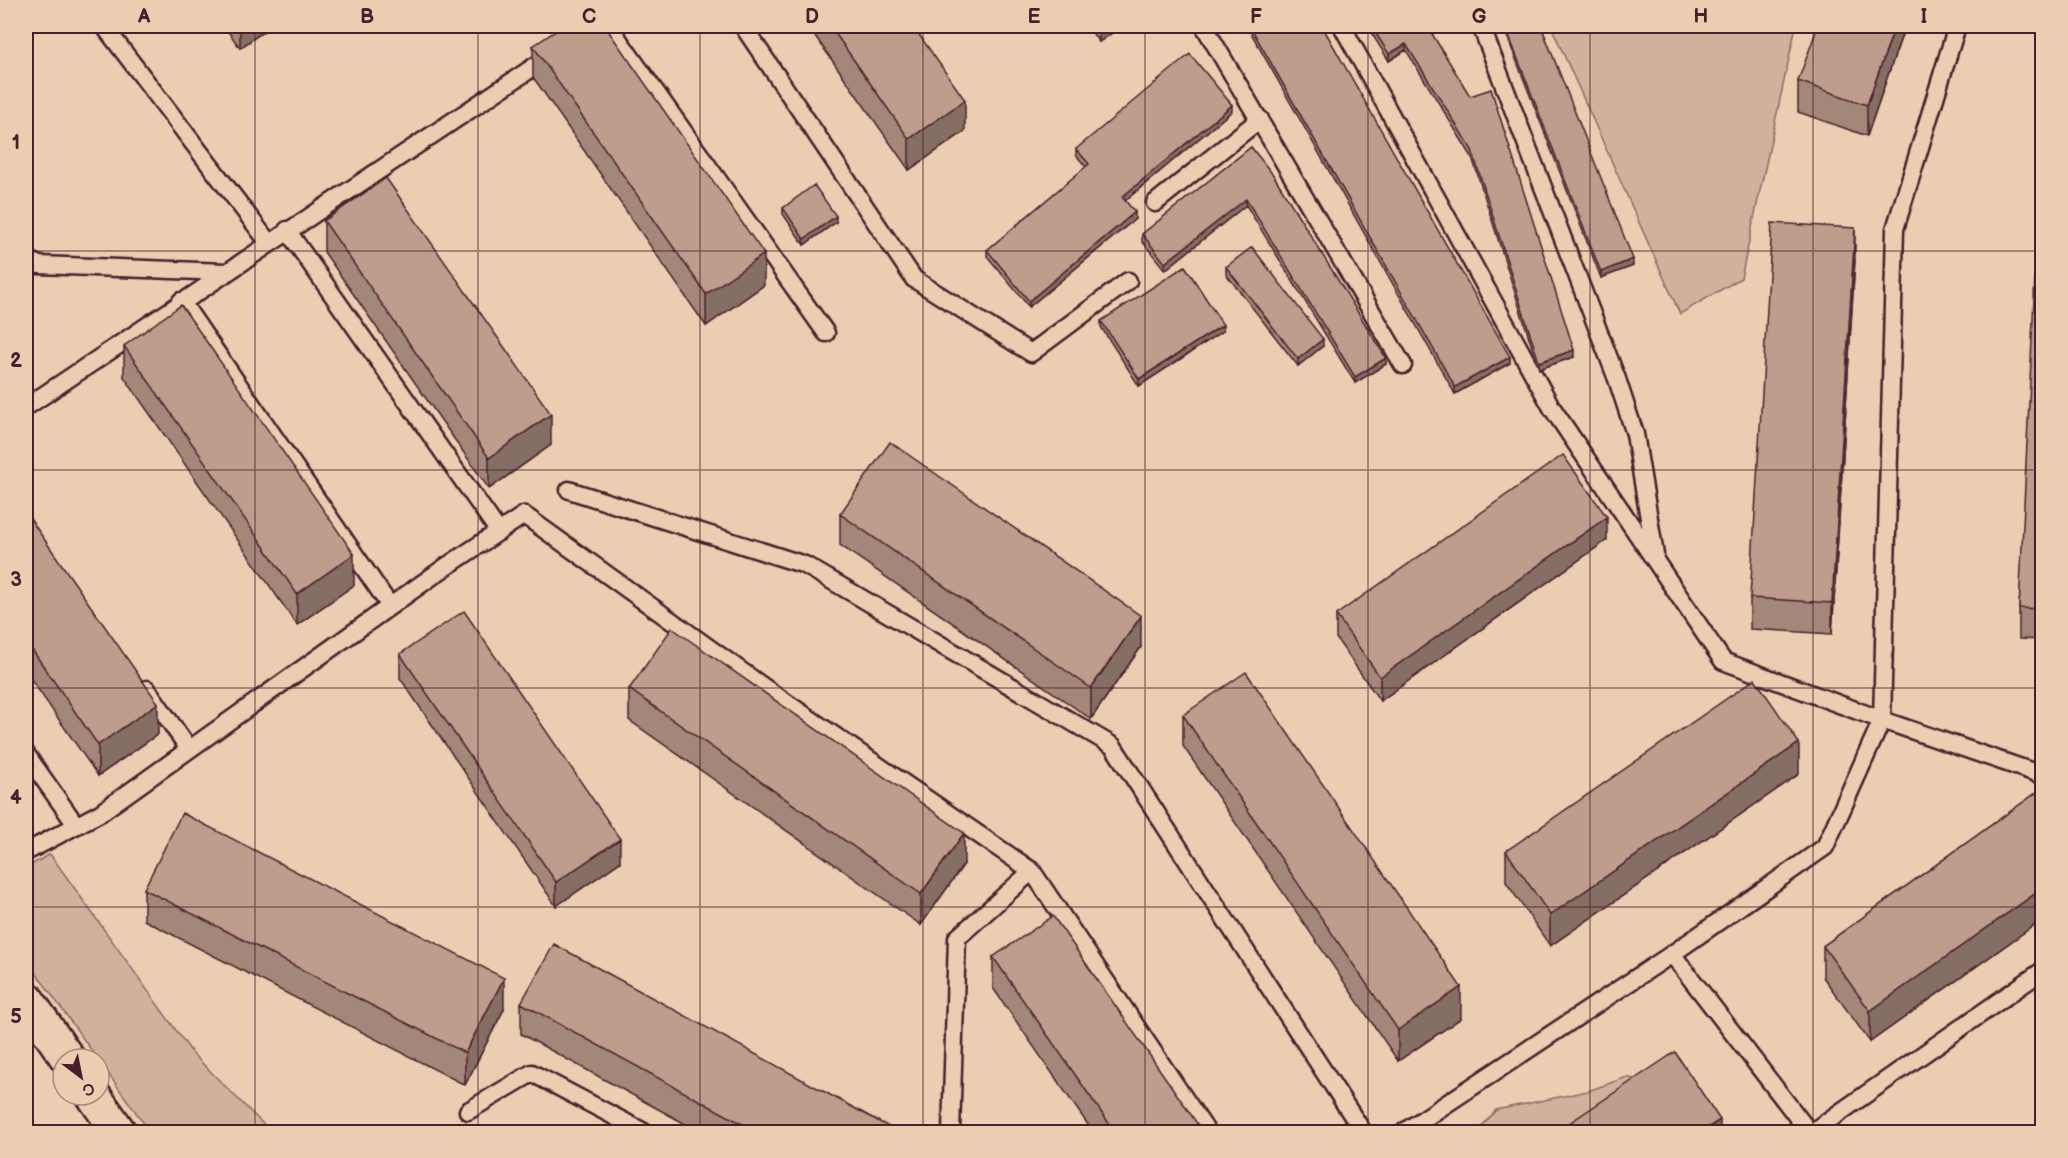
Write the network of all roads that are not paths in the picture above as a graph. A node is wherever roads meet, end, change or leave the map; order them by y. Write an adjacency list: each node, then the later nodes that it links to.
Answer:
1 (104, 26): 12 (lane)
2 (609, 26): 17 (lane)
3 (743, 26): 15 (lane)
4 (1204, 26): 9 (lane)
5 (1342, 26): 22 (lane)
6 (1481, 26): 22 (lane)
7 (1957, 26): 25 (lane)
8 (566, 45): 11 (lane)
9 (1260, 119): 10 (lane); 18 (lane)
10 (1155, 203)
11 (288, 230): 12 (lane); 21 (lane)
12 (269, 243): 14 (lane)
13 (26, 259): 14 (lane)
14 (226, 272): 16 (lane)
15 (1128, 281)
16 (182, 301): 19 (lane); 23 (lane)
17 (826, 333)
18 (1403, 365)
19 (26, 407)
20 (569, 490): 42 (lane)
21 (499, 532): 23 (lane); 31 (lane)
22 (1656, 562): 25 (lane)
23 (390, 606): 26 (lane)
24 (135, 671): 26 (lane)
25 (1882, 720): 28 (lane); 32 (lane)
26 (189, 749): 29 (lane)
27 (26, 754): 29 (lane)
28 (2043, 775)
29 (76, 825): 30 (lane)
30 (26, 852)
31 (1032, 871): 40 (lane); 41 (lane)
32 (1672, 954): 43 (lane); 44 (lane)
33 (2043, 971): 44 (lane)
34 (26, 999): 35 (street)
35 (60, 1047)
36 (101, 1107): 38 (street)
37 (468, 1111): 39 (lane)
38 (119, 1132)
39 (644, 1132)
40 (951, 1132)
41 (1207, 1132)
42 (1363, 1132)
43 (1404, 1132)
44 (1810, 1132)

